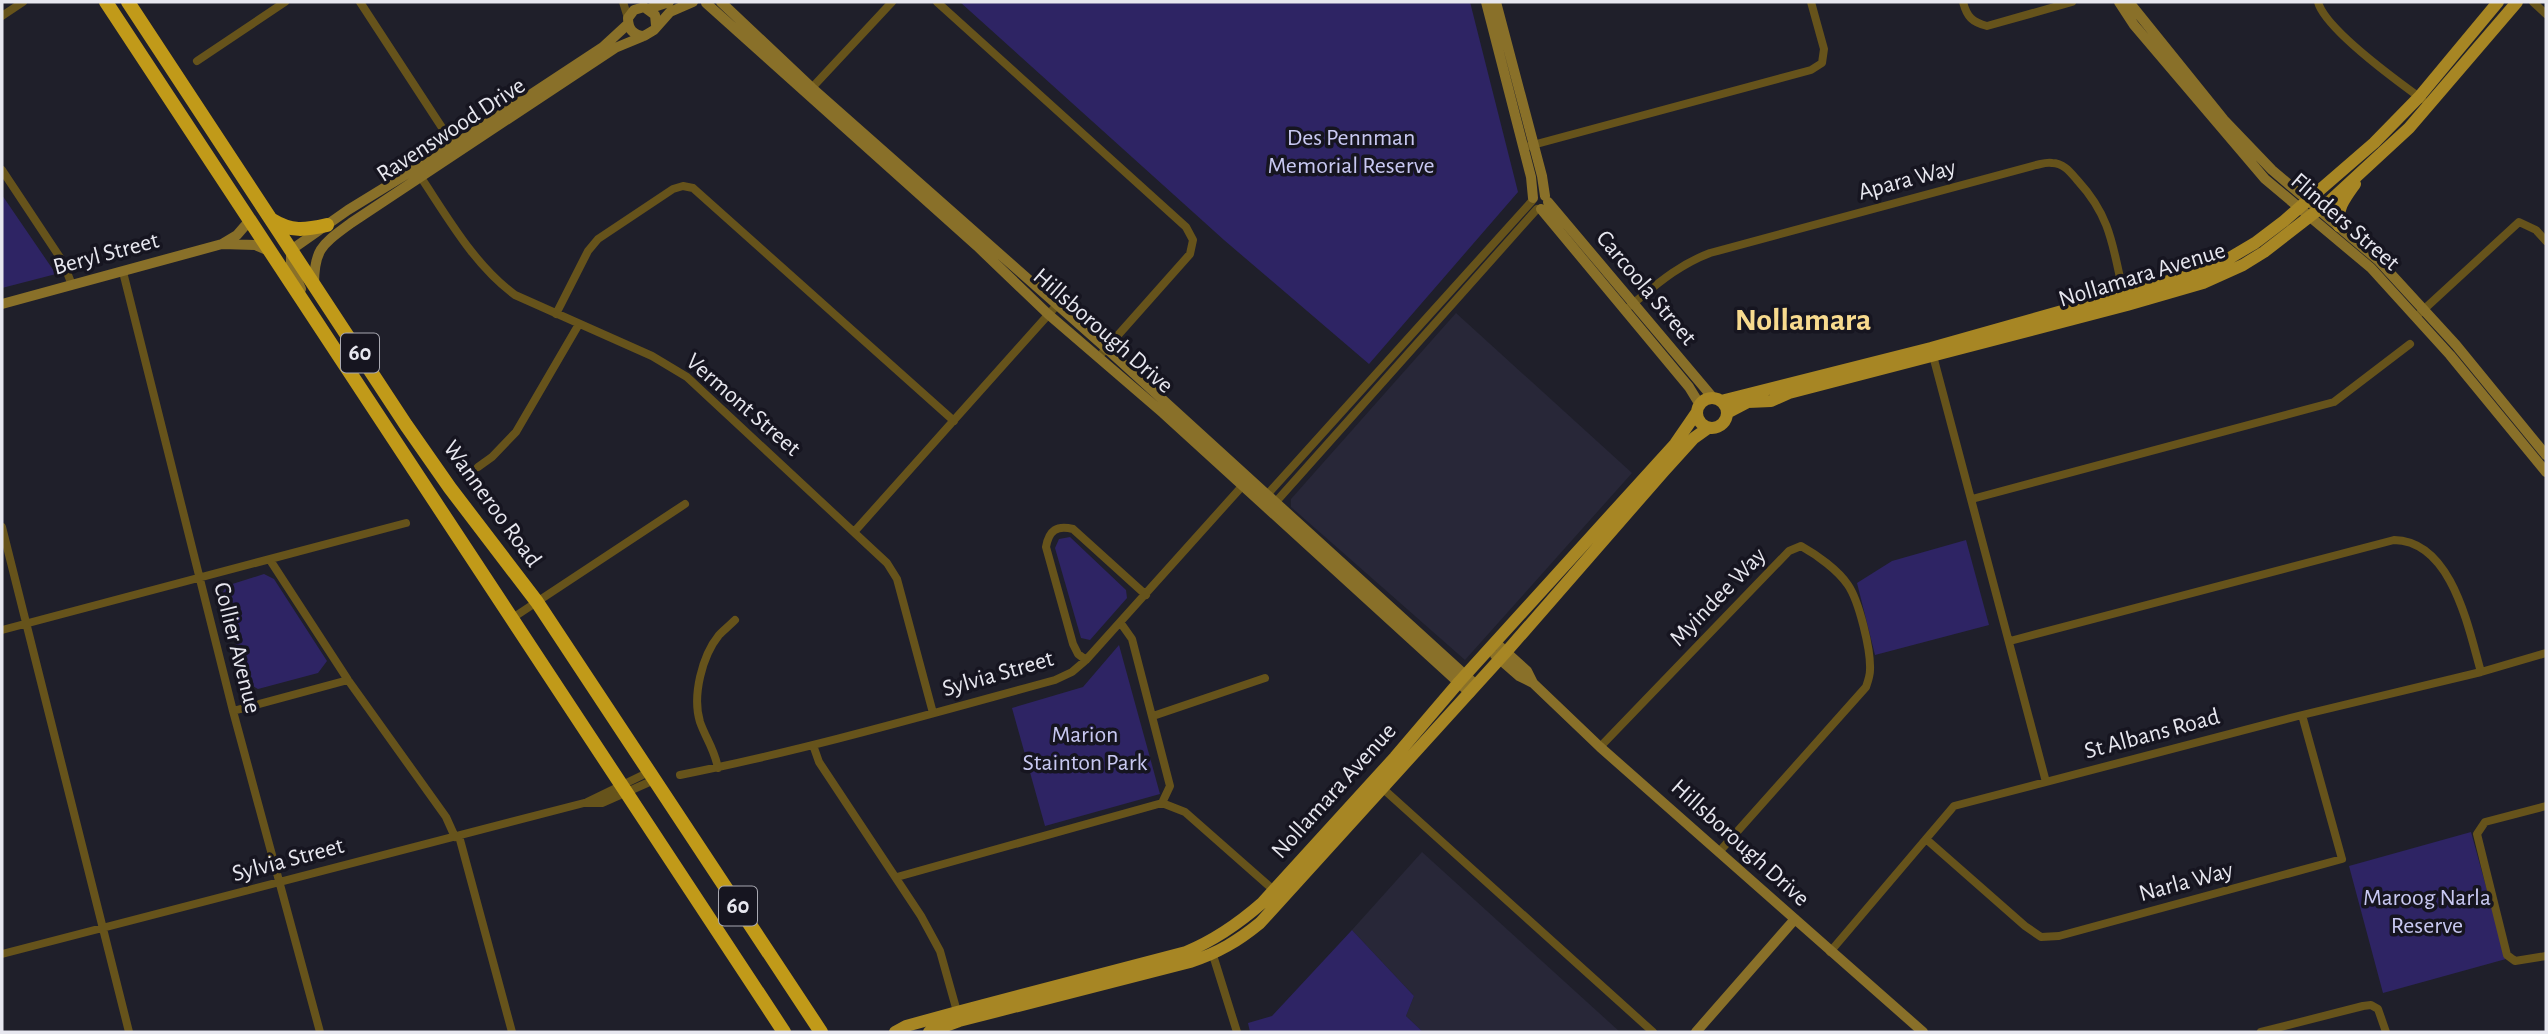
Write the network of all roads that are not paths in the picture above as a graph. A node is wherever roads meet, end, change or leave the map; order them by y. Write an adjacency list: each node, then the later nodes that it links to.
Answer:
1 (23, 2): 25 (street)
2 (106, 2): 40 (highway, Wanneroo Road / 60)
3 (128, 2): 41 (highway, Wanneroo Road / 60)
4 (285, 2): 29 (street)
5 (360, 2): 34 (street)
6 (623, 2): 26 (street)
7 (669, 2): 23 (street)
8 (693, 2): 22 (street); 27 (street)
9 (721, 2): 30 (street, Hillsborough Drive)
10 (892, 2): 30 (street)
11 (937, 2): 62 (street)
12 (1492, 2): 33 (street, Carcoola Street)
13 (1811, 2): 33 (street)
14 (1963, 2): 15 (street)
15 (2072, 2)
16 (2119, 2): 39 (street, Flinders Street)
17 (2129, 2): 39 (street, Flinders Street)
18 (2318, 2): 31 (street)
19 (2498, 2): 31 (main road, Nollamara Avenue)
20 (2517, 2): 32 (main road, Nollamara Avenue)
21 (2533, 2): 24 (street)
22 (708, 3): 30 (street, Hillsborough Drive)
23 (643, 6): 26 (street); 27 (street)
24 (2546, 14)
25 (2, 16)
26 (628, 21): 28 (street); 34 (street, Ravenswood Drive)
27 (656, 25): 28 (street)
28 (644, 36): 34 (street, Ravenswood Drive)
29 (197, 61)
30 (809, 91): 53 (street, Hillsborough Drive); 56 (street, Hillsborough Drive)
31 (2419, 97): 32 (street); 39 (main road, Nollamara Avenue)
32 (2430, 105): 35 (main road, Nollamara Avenue)
33 (1528, 146): 38 (street, Carcoola Street)
34 (456, 148): 37 (street, Ravenswood Drive)
35 (2367, 167): 39 (main road, Nollamara Avenue); 43 (main road)
36 (2, 170): 49 (street)
37 (418, 173): 42 (street, Ravenswood Drive); 50 (street, Ravenswood Drive); 55 (street, Vermont Street)
38 (1539, 203): 54 (street, Carcoola Street); 74 (street)
39 (2309, 209): 43 (street, Flinders Street); 51 (main road, Nollamara Avenue); 57 (street, Flinders Street)
40 (250, 220): 45 (street, Beryl Street); 47 (highway, Wanneroo Road / 60)
41 (271, 220): 42 (highway); 46 (highway, Wanneroo Road / 60)
42 (327, 225): 46 (street, Ravenswood Drive)
43 (2339, 226): 57 (street, Flinders Street)
44 (2546, 241): 57 (street)
45 (222, 244): 47 (street, Beryl Street); 48 (street, Beryl Street)
46 (291, 250): 50 (highway, Wanneroo Road / 60); 58 (street)
47 (269, 251): 58 (highway, Wanneroo Road / 60)
48 (123, 272): 49 (street, Beryl Street); 81 (street, Collier Avenue)
49 (72, 285): 52 (street, Beryl Street)
50 (314, 285): 83 (highway, Wanneroo Road / 60)
51 (2125, 300): 54 (street, Apara Way); 61 (main road, Nollamara Avenue)
52 (2, 304)
53 (1057, 304): 56 (street); 62 (street, Hillsborough Drive)
54 (1628, 307): 63 (street, Carcoola Street)
55 (556, 314): 59 (street, Vermont Street); 66 (street)
56 (1048, 314): 62 (street, Hillsborough Drive); 66 (street)
57 (2419, 314): 68 (street, Flinders Street); 70 (street, Flinders Street)
58 (315, 320): 84 (highway, Wanneroo Road / 60)
59 (579, 324): 69 (street); 78 (street, Vermont Street)
60 (2410, 344): 73 (street)
61 (1932, 352): 64 (main road, Nollamara Avenue); 73 (street)
62 (1103, 353): 71 (street, Hillsborough Drive)
63 (1683, 372): 64 (street, Carcoola Street); 65 (street, Carcoola Street)
64 (1721, 404): 65 (main road); 67 (main road)
65 (1698, 409): 67 (main road); 72 (main road, Nollamara Avenue)
66 (954, 421): 78 (street)
67 (1708, 428): 72 (main road, Nollamara Avenue)
68 (2546, 455)
69 (478, 467)
70 (2546, 472)
71 (1246, 482): 74 (street, Hillsborough Drive); 82 (street, Sylvia Street)
72 (1641, 489): 80 (main road, Nollamara Avenue)
73 (1972, 499): 89 (street)
74 (1268, 502): 96 (street, Hillsborough Drive)
75 (684, 504): 83 (street)
76 (406, 523): 79 (street)
77 (2, 527): 87 (street)
78 (854, 533): 100 (street, Vermont Street)
79 (270, 560): 81 (street); 97 (street)
80 (1563, 576): 90 (main road, Nollamara Avenue); 92 (main road, Nollamara Avenue)
81 (200, 578): 87 (street); 99 (street, Collier Avenue)
82 (1146, 595): 86 (street, Sylvia Street); 93 (street)
83 (537, 602): 84 (street); 107 (highway, Wanneroo Road / 60)
84 (512, 619): 110 (highway, Wanneroo Road / 60)
85 (735, 620): 105 (street)
86 (1120, 622): 93 (street, Sylvia Street); 102 (street)
87 (27, 624): 88 (street); 120 (street)
88 (2, 630)
89 (2010, 641): 94 (street); 108 (street)
90 (1493, 646): 92 (street, Hillsborough Drive); 96 (main road, Nollamara Avenue)
91 (2546, 653): 94 (street, St Albans Road)
92 (1503, 655): 98 (main road, Nollamara Avenue); 104 (street, Hillsborough Drive)
93 (1086, 660): 100 (street, Sylvia Street)
94 (2481, 672): 101 (street, St Albans Road)
95 (1265, 678): 102 (street)
96 (1462, 678): 98 (street, Hillsborough Drive); 109 (main road, Nollamara Avenue)
97 (348, 680): 99 (street); 113 (street)
98 (1473, 689): 109 (main road, Nollamara Avenue)
99 (233, 711): 117 (street, Collier Avenue)
100 (933, 713): 103 (street, Sylvia Street)
101 (2302, 715): 108 (street, St Albans Road); 114 (street, Narla Way)
102 (1153, 716): 111 (street)
103 (813, 745): 105 (street, Sylvia Street); 116 (street)
104 (1600, 747): 115 (street, Hillsborough Drive); 115 (street, Myindee Way)
105 (718, 768): 106 (street, Sylvia Street)
106 (680, 775)
107 (652, 776): 110 (street, Sylvia Street); 130 (highway, Wanneroo Road / 60)
108 (2046, 782): 114 (street, St Albans Road)
109 (1378, 784): 118 (main road, Nollamara Avenue); 134 (street)
110 (624, 790): 113 (street, Sylvia Street); 129 (highway, Wanneroo Road / 60)
111 (1162, 803): 116 (street); 118 (street)
112 (2546, 806): 124 (street)
113 (457, 836): 117 (street, Sylvia Street); 128 (street)
114 (1926, 839): 122 (street, St Albans Road)
115 (1719, 852): 119 (street, Hillsborough Drive)
116 (897, 877): 125 (street)
117 (280, 881): 120 (street, Sylvia Street); 127 (street, Collier Avenue)
118 (1278, 894): 121 (main road, Nollamara Avenue)
119 (1795, 919): 122 (street, Hillsborough Drive); 135 (street)
120 (102, 930): 123 (street, Sylvia Street); 126 (street)
121 (1210, 949): 125 (main road, Nollamara Avenue); 133 (street)
122 (1830, 952): 136 (street, Hillsborough Drive)
123 (2, 954)
124 (2546, 956)
125 (958, 1017): 131 (main road, Nollamara Avenue); 132 (main road, Nollamara Avenue)
126 (130, 1032)
127 (320, 1032)
128 (512, 1032)
129 (784, 1032)
130 (821, 1032)
131 (895, 1032)
132 (929, 1032)
133 (1237, 1032)
134 (1651, 1032)
135 (1696, 1032)
136 (1923, 1032)
137 (2261, 1032): 138 (street)
138 (2386, 1032)

